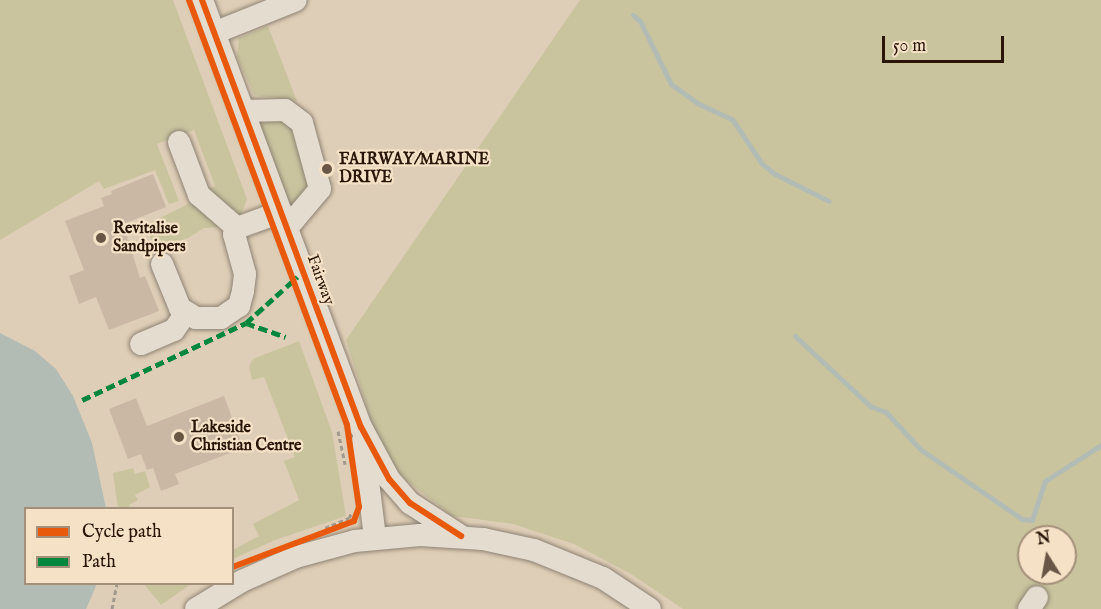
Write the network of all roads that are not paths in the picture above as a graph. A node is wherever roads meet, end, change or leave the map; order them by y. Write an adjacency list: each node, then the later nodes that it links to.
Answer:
1 (202, 0): 3 (street, Fairway)
2 (296, 0): 3 (street)
3 (214, 33): 4 (street, Fairway)
4 (243, 111): 6 (street, Fairway); 6 (street)
5 (179, 142): 7 (street)
6 (284, 220): 7 (street); 11 (street, Fairway)
7 (237, 228): 9 (street)
8 (162, 264): 9 (street)
9 (186, 313): 10 (street)
10 (141, 344)
11 (361, 427): 12 (street, Fairway); 13 (street, Fairway)
12 (461, 536): 13 (street); 14 (street)
13 (375, 538): 15 (street)
14 (644, 607)
15 (196, 609)

